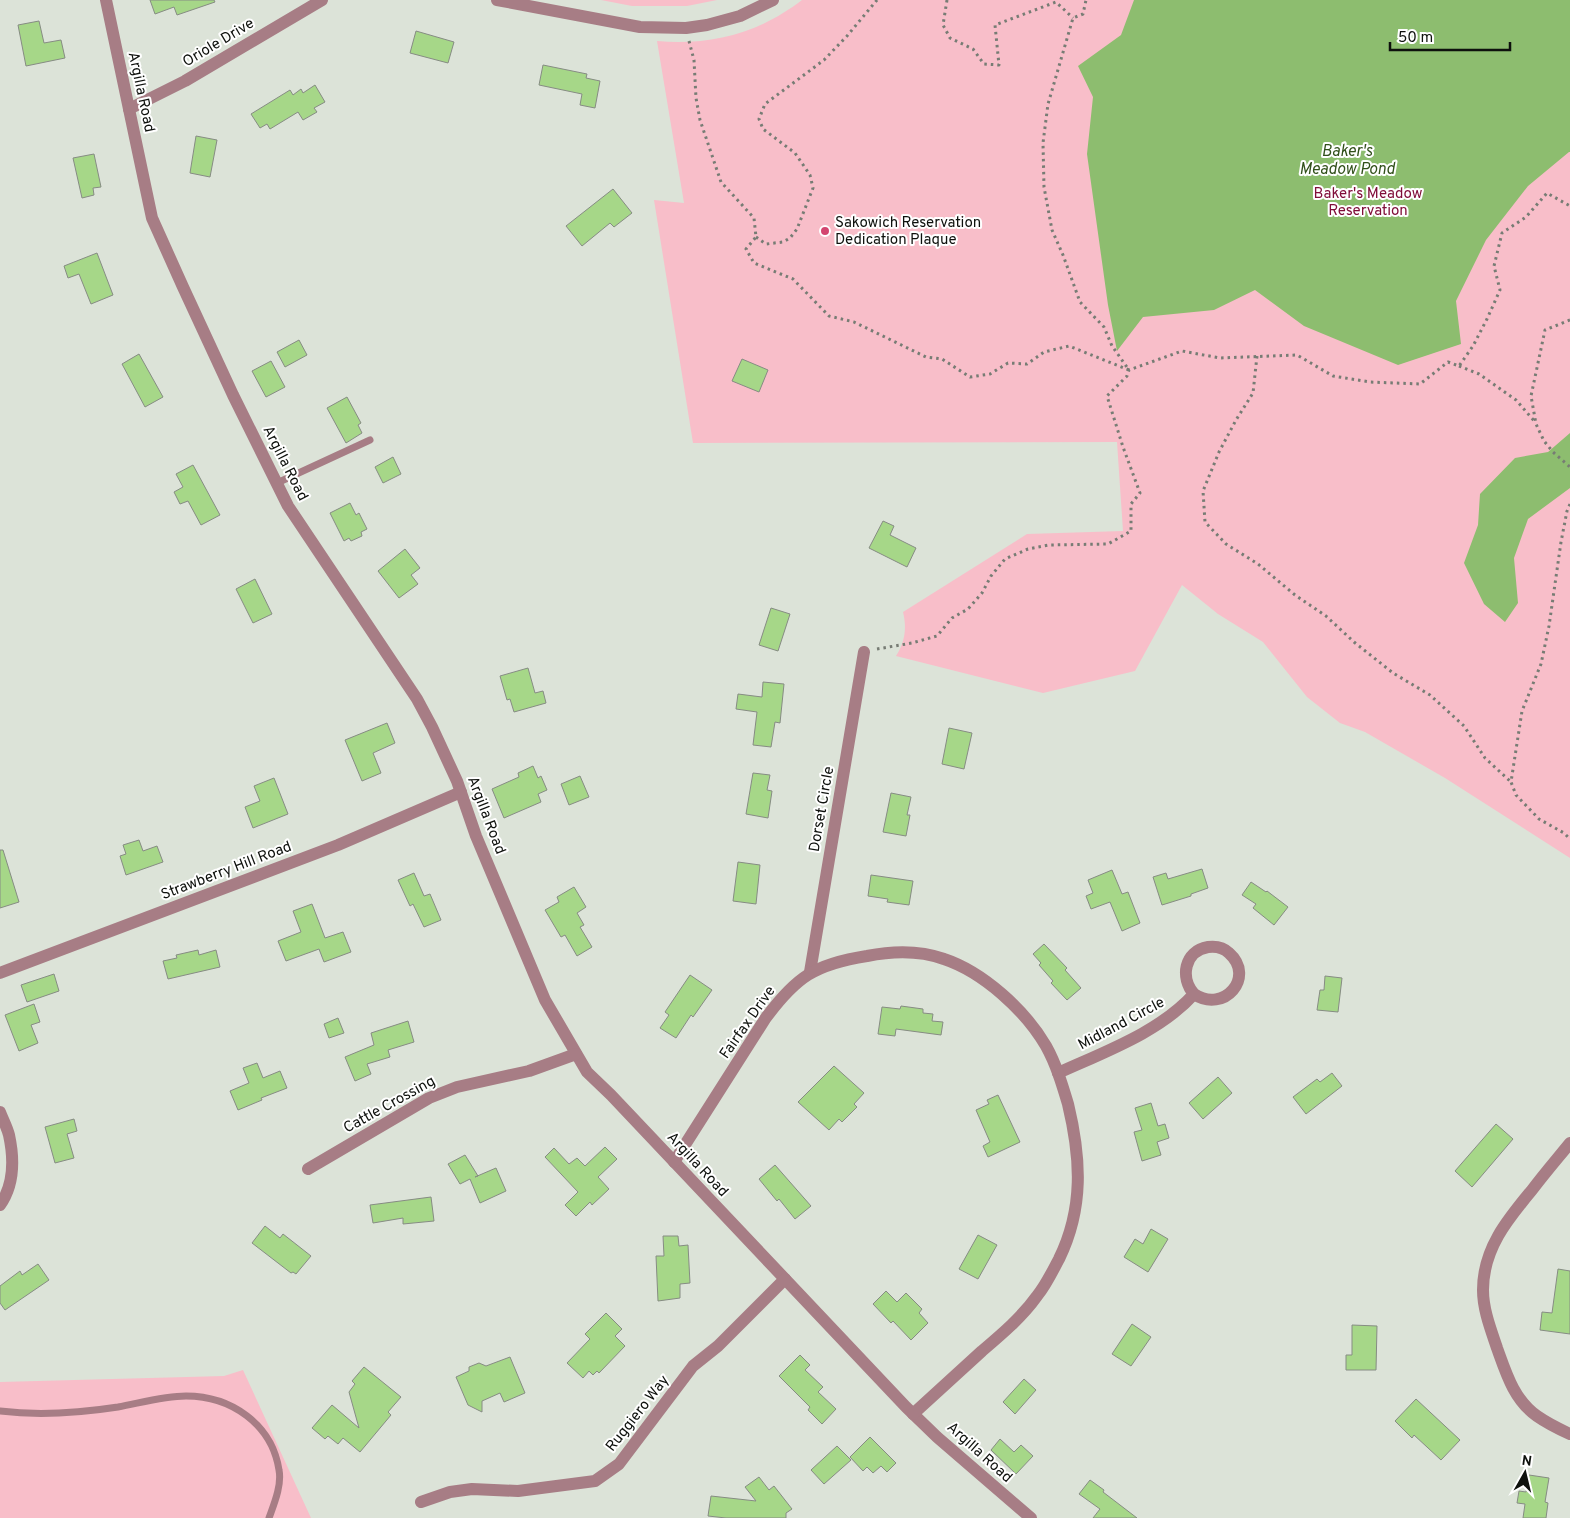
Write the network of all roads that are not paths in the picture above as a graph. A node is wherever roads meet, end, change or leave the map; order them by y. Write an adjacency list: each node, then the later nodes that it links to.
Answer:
1 (106, 0): 5 (street, Argilla Road)
2 (322, 0): 5 (street, Oriole Drive)
3 (497, 0): 4 (street)
4 (773, 0)
5 (129, 109): 7 (street, Argilla Road)
6 (370, 440): 7 (lane)
7 (277, 483): 9 (street, Argilla Road)
8 (864, 652): 10 (street, Dorset Circle)
9 (461, 792): 11 (street, Strawberry Hill Road); 13 (street, Argilla Road)
10 (810, 972): 14 (street, Fairfax Drive); 17 (street, Fairfax Drive)
11 (0, 973)
12 (1194, 994): 12 (street); 14 (street, Midland Circle)
13 (576, 1054): 17 (street, Argilla Road); 18 (street, Cattle Crossing)
14 (1058, 1073): 22 (street, Fairfax Drive)
15 (0, 1112): 19 (street)
16 (1570, 1143): 23 (street)
17 (674, 1162): 20 (street, Argilla Road)
18 (308, 1169)
19 (0, 1205)
20 (785, 1279): 22 (street, Argilla Road); 24 (street, Ruggiero Way)
21 (0, 1411): 25 (lane)
22 (913, 1414): 26 (street, Argilla Road)
23 (1570, 1434)
24 (421, 1502)
25 (269, 1518)
26 (1031, 1518)

